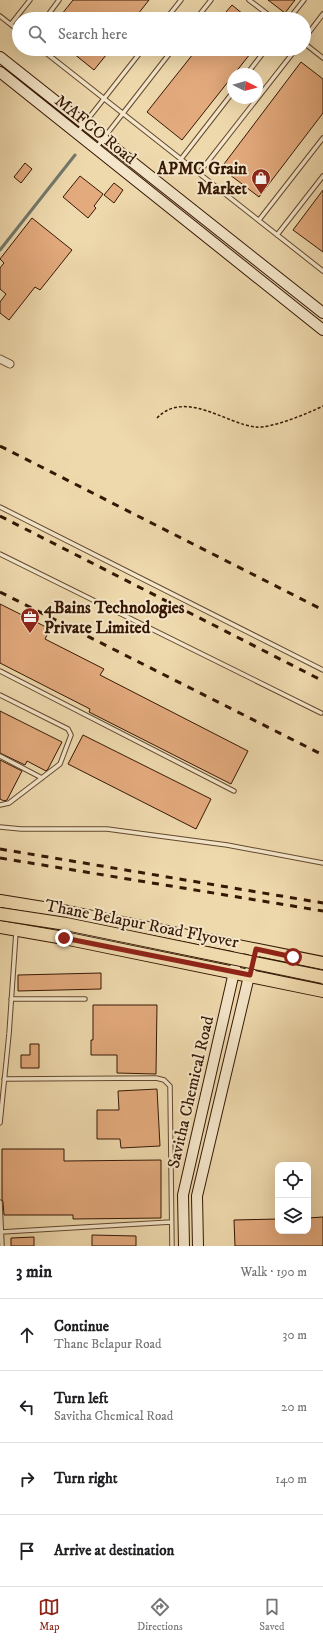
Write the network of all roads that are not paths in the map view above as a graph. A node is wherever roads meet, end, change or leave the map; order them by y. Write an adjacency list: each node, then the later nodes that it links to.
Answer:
1 (30, 0): 7 (lane)
2 (59, 0): 8 (lane)
3 (181, 0): 9 (lane)
4 (211, 0): 10 (lane)
5 (249, 0): 11 (lane)
6 (304, 0): 12 (lane)
7 (20, 12)
8 (50, 12)
9 (172, 12)
10 (202, 12)
11 (265, 12)
12 (295, 12)
13 (323, 14): 17 (lane)
14 (0, 16): 16 (lane)
15 (12, 22): 16 (lane)
16 (10, 24)
17 (311, 29)
18 (311, 49): 25 (lane)
19 (50, 56): 28 (lane)
20 (138, 56): 28 (lane)
21 (168, 56): 30 (lane)
22 (261, 56): 26 (lane)
23 (291, 56): 37 (lane)
24 (0, 57): 31 (main road, MAFCO Road)
25 (323, 58)
26 (252, 68)
27 (0, 72): 32 (main road, MAFCO Road)
28 (104, 99): 30 (lane); 31 (lane)
29 (227, 100): 36 (lane)
30 (123, 113): 33 (lane); 36 (lane)
31 (85, 123): 32 (lane); 33 (main road, MAFCO Road)
32 (77, 134): 35 (main road, MAFCO Road)
33 (104, 138): 35 (lane); 42 (main road, MAFCO Road)
34 (323, 138): 39 (lane)
35 (96, 148): 43 (main road, MAFCO Road)
36 (181, 159): 37 (lane)
37 (199, 174): 39 (lane)
38 (323, 176): 40 (lane)
39 (259, 220): 40 (lane)
40 (277, 235): 41 (lane)
41 (323, 271)
42 (323, 313)
43 (323, 330)
44 (0, 359): 45 (street)
45 (10, 364)
46 (0, 507): 48 (lane)
47 (0, 554): 51 (lane)
48 (323, 670)
49 (0, 671): 54 (lane)
50 (0, 695): 53 (lane)
51 (321, 713)
52 (0, 756): 53 (lane)
53 (42, 778): 55 (lane)
54 (234, 791)
55 (0, 805)
56 (0, 826): 57 (lane)
57 (323, 863)
58 (0, 901): 62 (main road)
59 (0, 914): 67 (main road, Thane Belapur Road Flyover, bridge)
60 (0, 927): 61 (main road)
61 (16, 929): 65 (main road); 70 (lane)
62 (240, 946): 63 (main road); 65 (main road, Savitha Chemical Road)
63 (256, 949): 64 (main road); 66 (main road, Savitha Chemical Road)
64 (323, 964)
65 (234, 972): 66 (main road); 78 (main road, Savitha Chemical Road)
66 (250, 975): 68 (main road); 79 (main road, Savitha Chemical Road)
67 (323, 978)
68 (323, 991)
69 (85, 998): 70 (lane)
70 (11, 999): 71 (lane)
71 (4, 1079): 72 (lane); 74 (lane)
72 (0, 1123)
73 (0, 1202): 75 (lane)
74 (171, 1222): 75 (lane); 77 (lane)
75 (1, 1232): 76 (lane)
76 (2, 1246)
77 (172, 1246)
78 (184, 1246)
79 (198, 1246)

